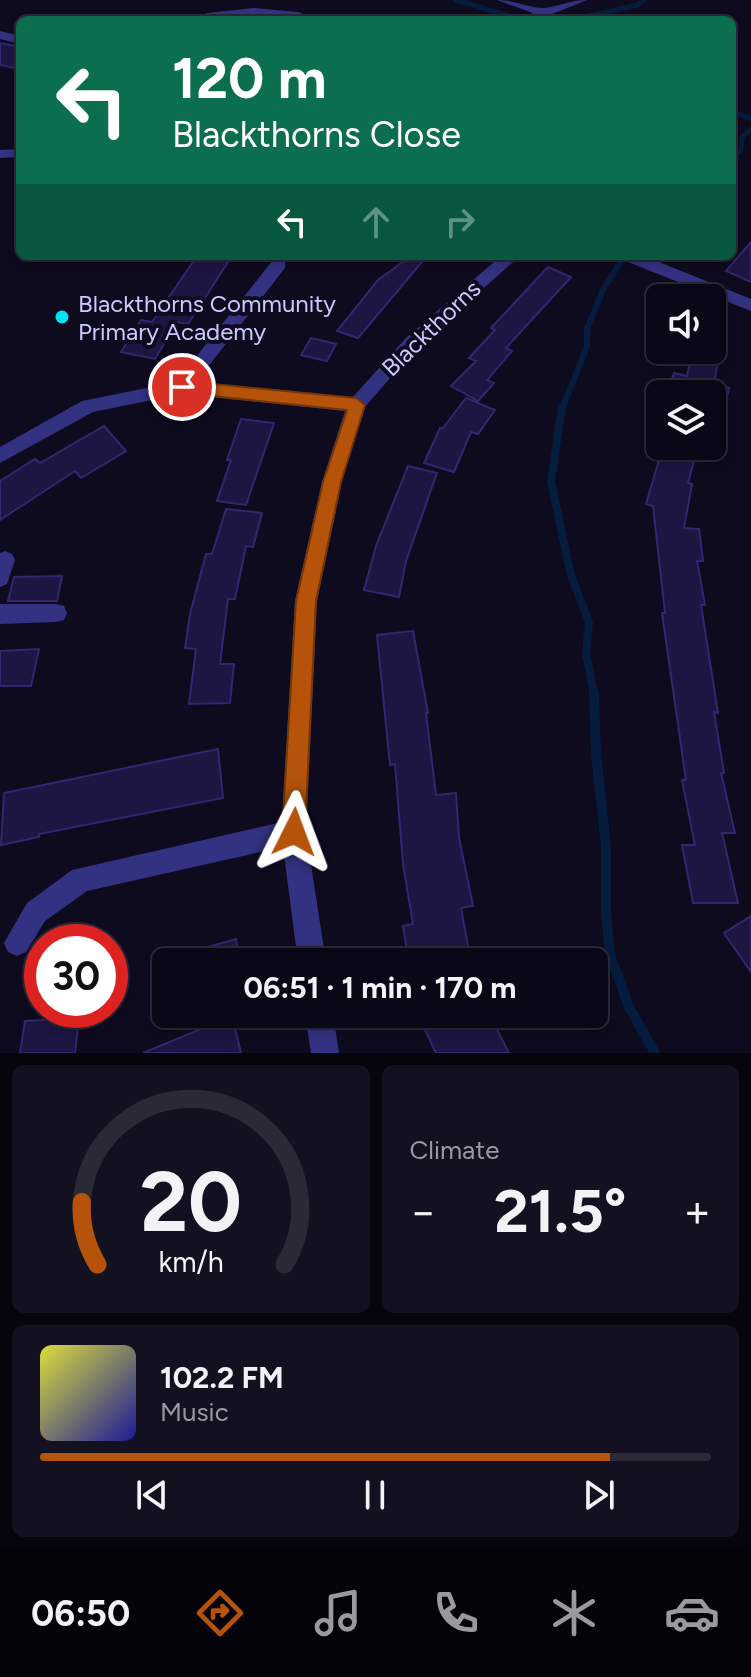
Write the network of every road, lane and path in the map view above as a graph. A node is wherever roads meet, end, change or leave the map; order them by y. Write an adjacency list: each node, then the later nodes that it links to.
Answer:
1 (219, 0): 4 (street)
2 (503, 0): 7 (street)
3 (581, 0): 8 (street)
4 (228, 12): 5 (street); 6 (street)
5 (210, 16)
6 (296, 16)
7 (532, 16)
8 (537, 16)
9 (506, 260): 14 (street, Blackthorns)
10 (638, 260): 12 (street)
11 (279, 264): 13 (street)
12 (751, 305)
13 (182, 387): 14 (street); 15 (street)
14 (356, 405): 18 (street, Blackthorns)
15 (0, 456)
16 (56, 613): 17 (street)
17 (0, 614)
18 (294, 832): 19 (street); 20 (street, Blackthorns)
19 (17, 943)
20 (310, 948)
21 (321, 1028): 22 (street)
22 (325, 1053)

